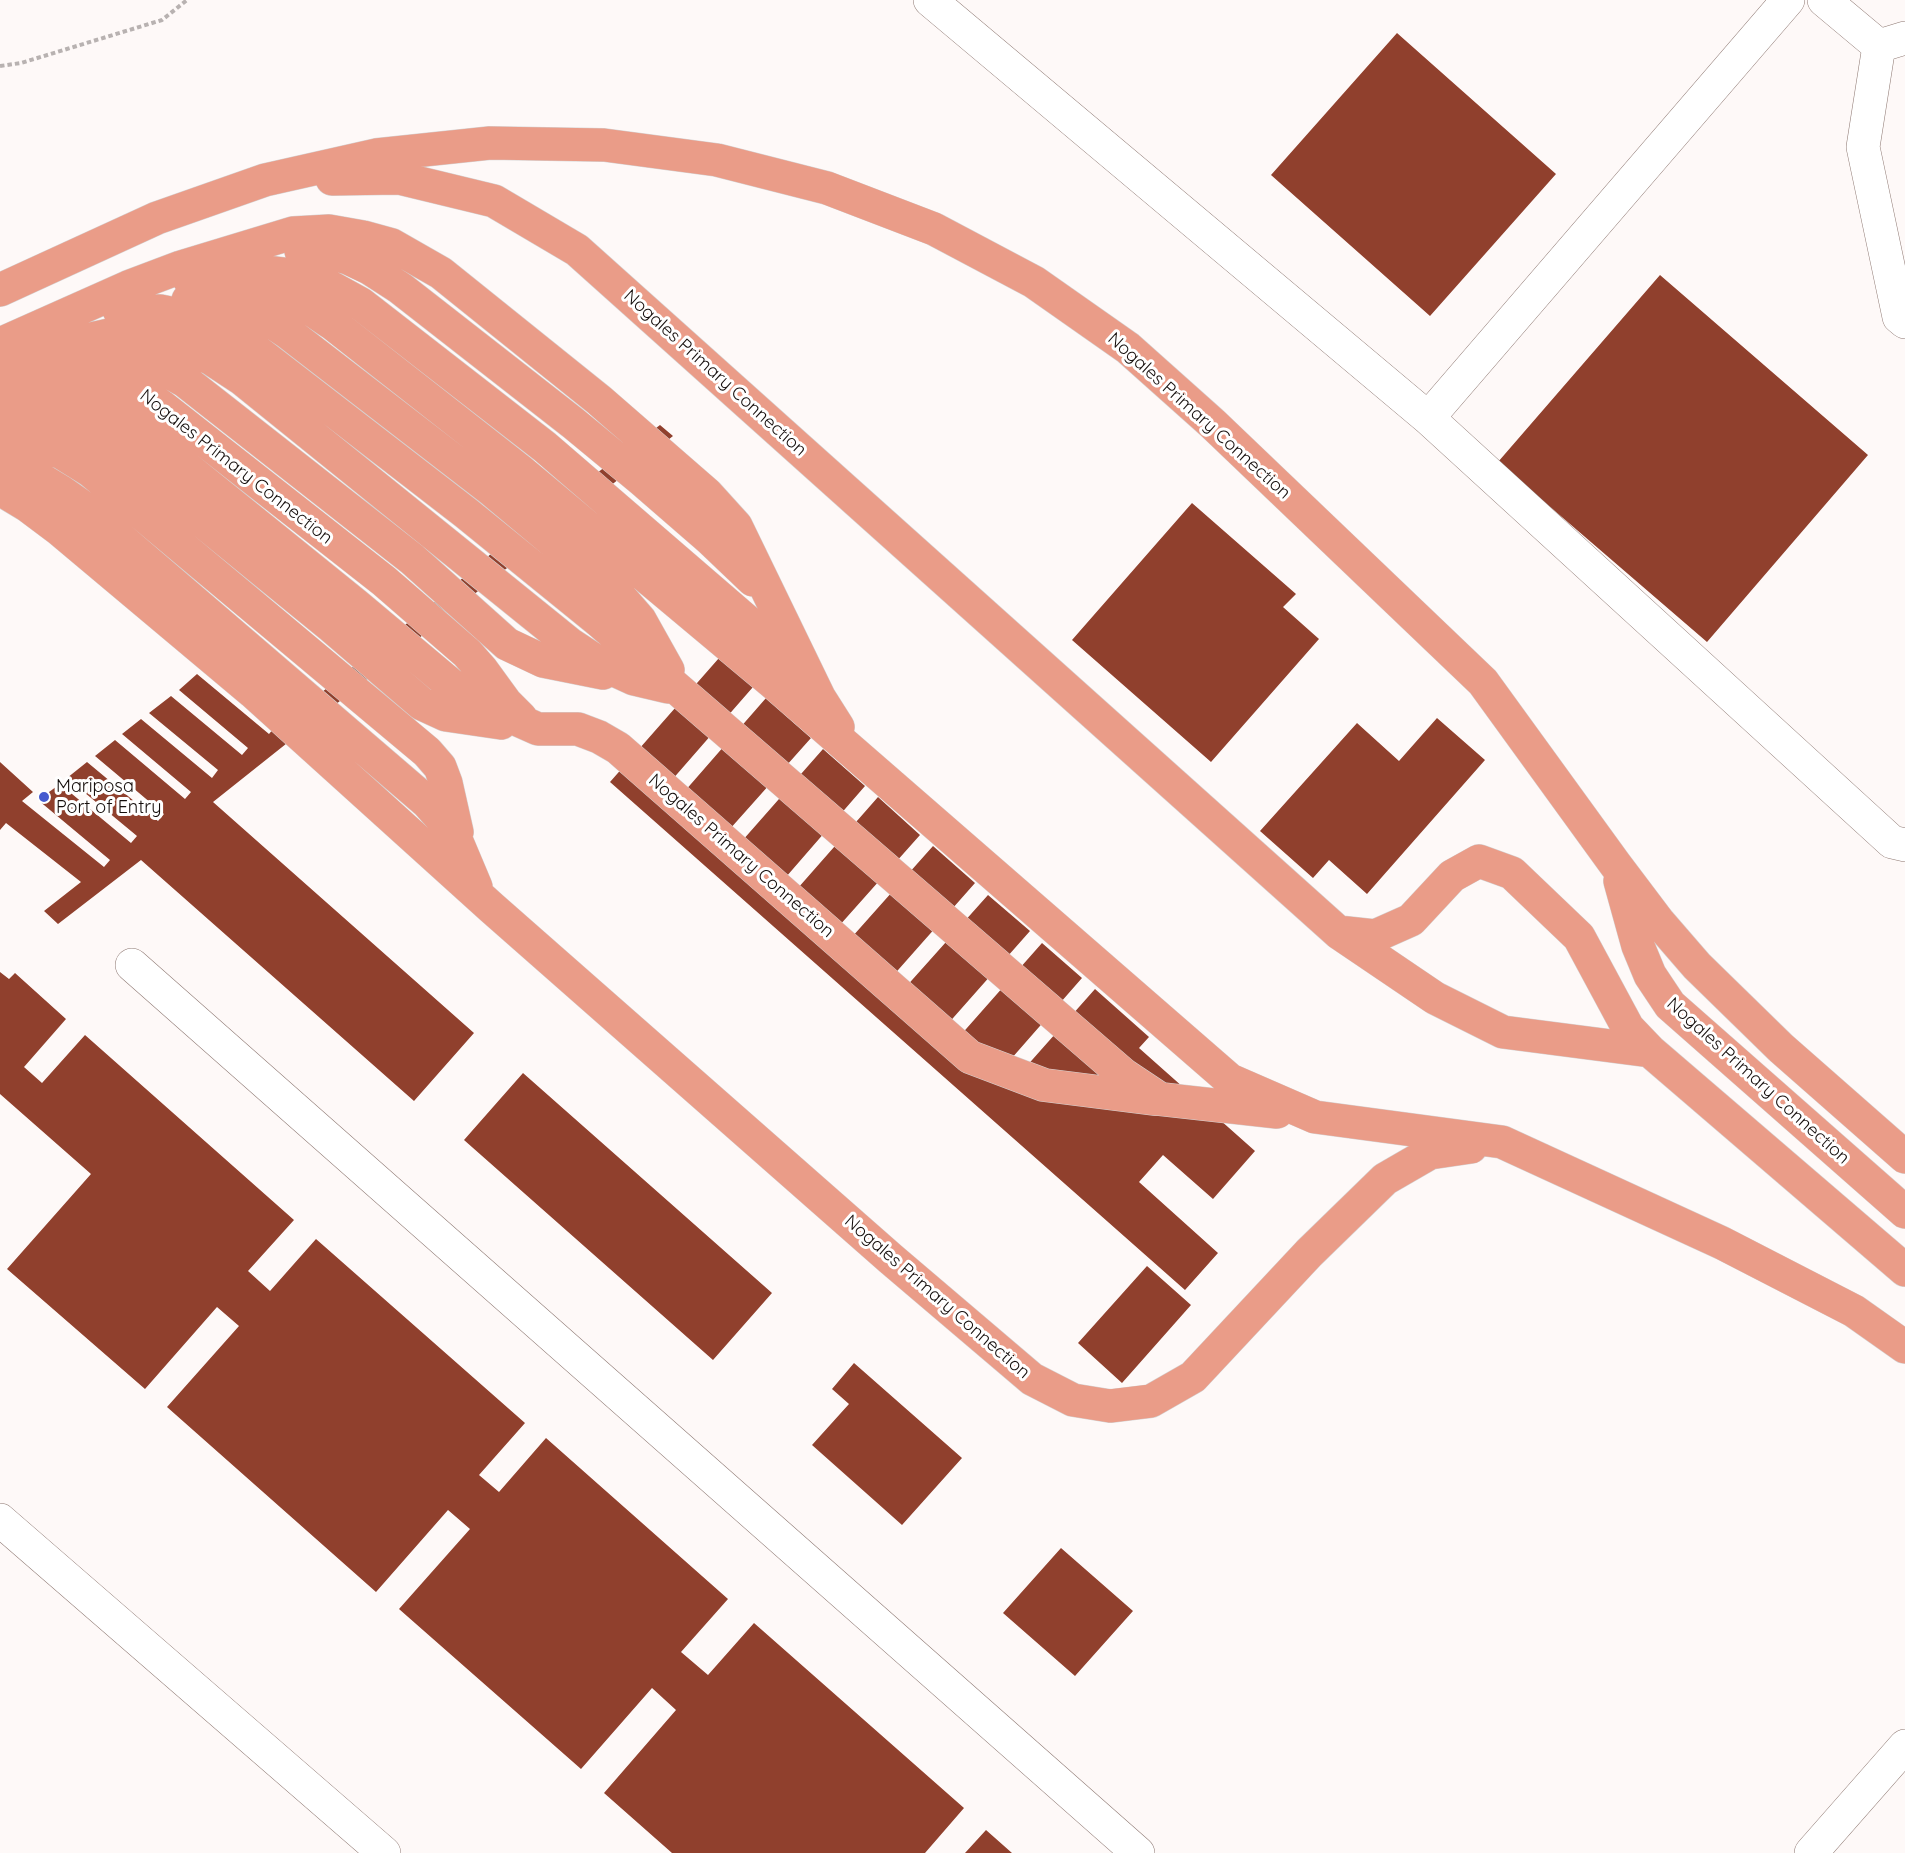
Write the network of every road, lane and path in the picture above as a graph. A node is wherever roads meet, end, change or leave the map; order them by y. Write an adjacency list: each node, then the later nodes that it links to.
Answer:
1 (187, 0): 6 (path)
2 (930, 0): 13 (street)
3 (1788, 0): 13 (street)
4 (1824, 0): 5 (street)
5 (1892, 42): 11 (street)
6 (0, 66)
7 (265, 180): 9 (highway, Nogales Primary Connection); 23 (highway, Nogales Primary Connection); 25 (highway, Nogales Primary Connection)
8 (189, 279): 10 (highway, Nogales Primary Connection); 18 (highway, Nogales Primary Connection); 20 (highway, Nogales Primary Connection)
9 (0, 290)
10 (124, 298): 12 (highway, Nogales Primary Connection); 17 (highway, Nogales Primary Connection); 18 (highway, Nogales Primary Connection)
11 (1905, 322)
12 (3, 376): 17 (highway, Nogales Primary Connection); 19 (highway, Nogales Primary Connection); 19 (highway, Nogales Primary Connection)
13 (1428, 418): 21 (street)
14 (0, 436): 22 (highway, Nogales Primary Connection)
15 (0, 465): 22 (highway, Nogales Primary Connection)
16 (0, 489): 24 (highway, Nogales Primary Connection)
17 (679, 690): 28 (highway, Nogales Primary Connection)
18 (819, 697): 20 (highway, Nogales Primary Connection)
19 (538, 729): 28 (highway, Nogales Primary Connection)
20 (882, 778): 29 (highway, Nogales Primary Connection)
21 (1905, 845)
22 (462, 852): 24 (highway, Nogales Primary Connection)
23 (1615, 864): 31 (highway, Nogales Primary Connection); 32 (highway, Nogales Primary Connection)
24 (492, 908): 30 (highway, Nogales Primary Connection)
25 (1338, 932): 27 (highway, Nogales Primary Connection); 27 (highway)
26 (132, 966): 38 (street)
27 (1650, 1051): 33 (highway)
28 (1160, 1099): 29 (highway, Nogales Primary Connection)
29 (1315, 1117): 30 (highway, Nogales Primary Connection)
30 (1502, 1142): 34 (highway, Nogales Primary Connection)
31 (1905, 1157)
32 (1905, 1212)
33 (1905, 1270)
34 (1905, 1347)
35 (0, 1520): 37 (street)
36 (1905, 1746): 39 (street)
37 (384, 1853)
38 (1138, 1853)
39 (1811, 1853)

